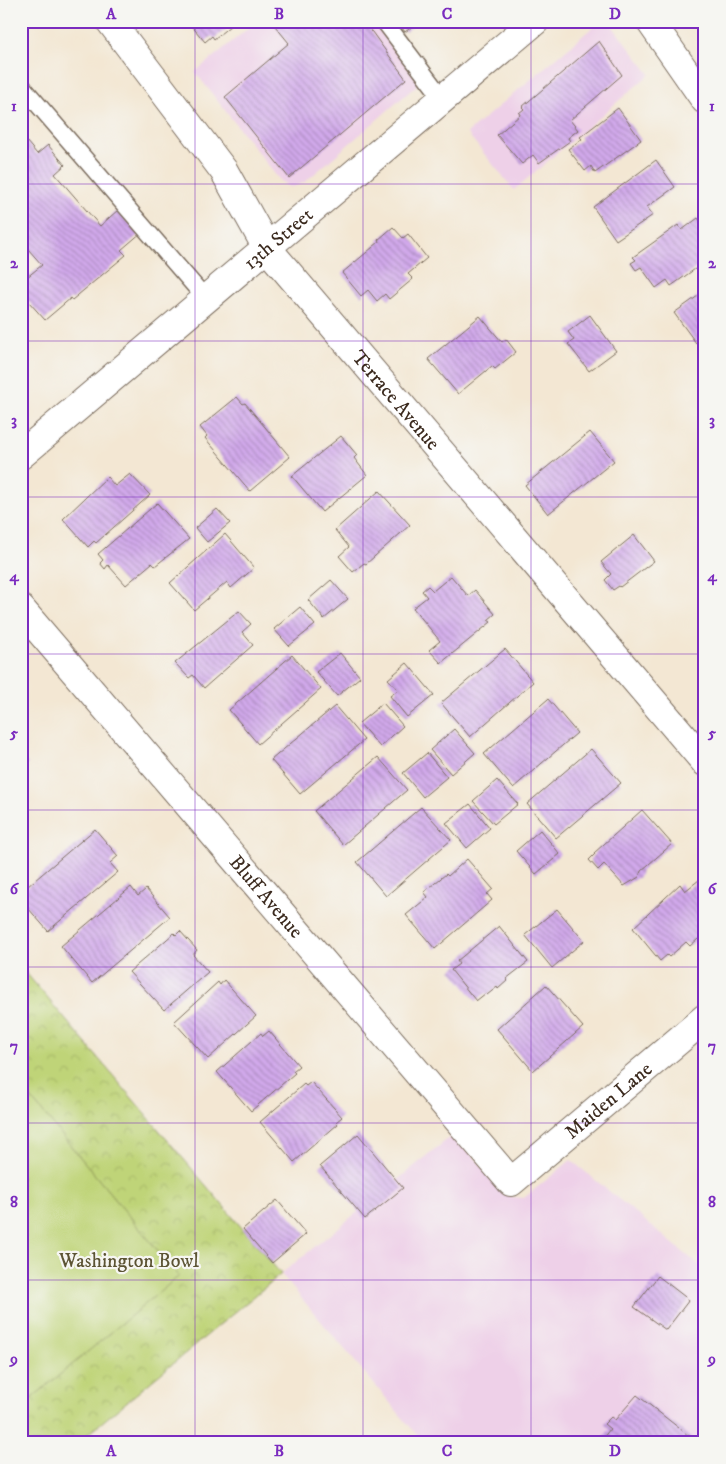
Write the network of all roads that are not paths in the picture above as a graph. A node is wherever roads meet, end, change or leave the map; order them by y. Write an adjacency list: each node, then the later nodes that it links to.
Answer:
1 (110, 21): 8 (street, Terrace Avenue)
2 (384, 21): 6 (lane)
3 (535, 21): 6 (street, 13th Street)
4 (650, 21): 7 (street)
5 (21, 85): 9 (lane)
6 (443, 99): 8 (street, 13th Street)
7 (705, 100)
8 (267, 248): 9 (street, 13th Street); 12 (street, Terrace Avenue)
9 (206, 299): 10 (street, 13th Street)
10 (21, 455)
11 (21, 609): 14 (street, Bluff Avenue)
12 (705, 762)
13 (705, 1018): 14 (street, Maiden Lane)
14 (511, 1182)

